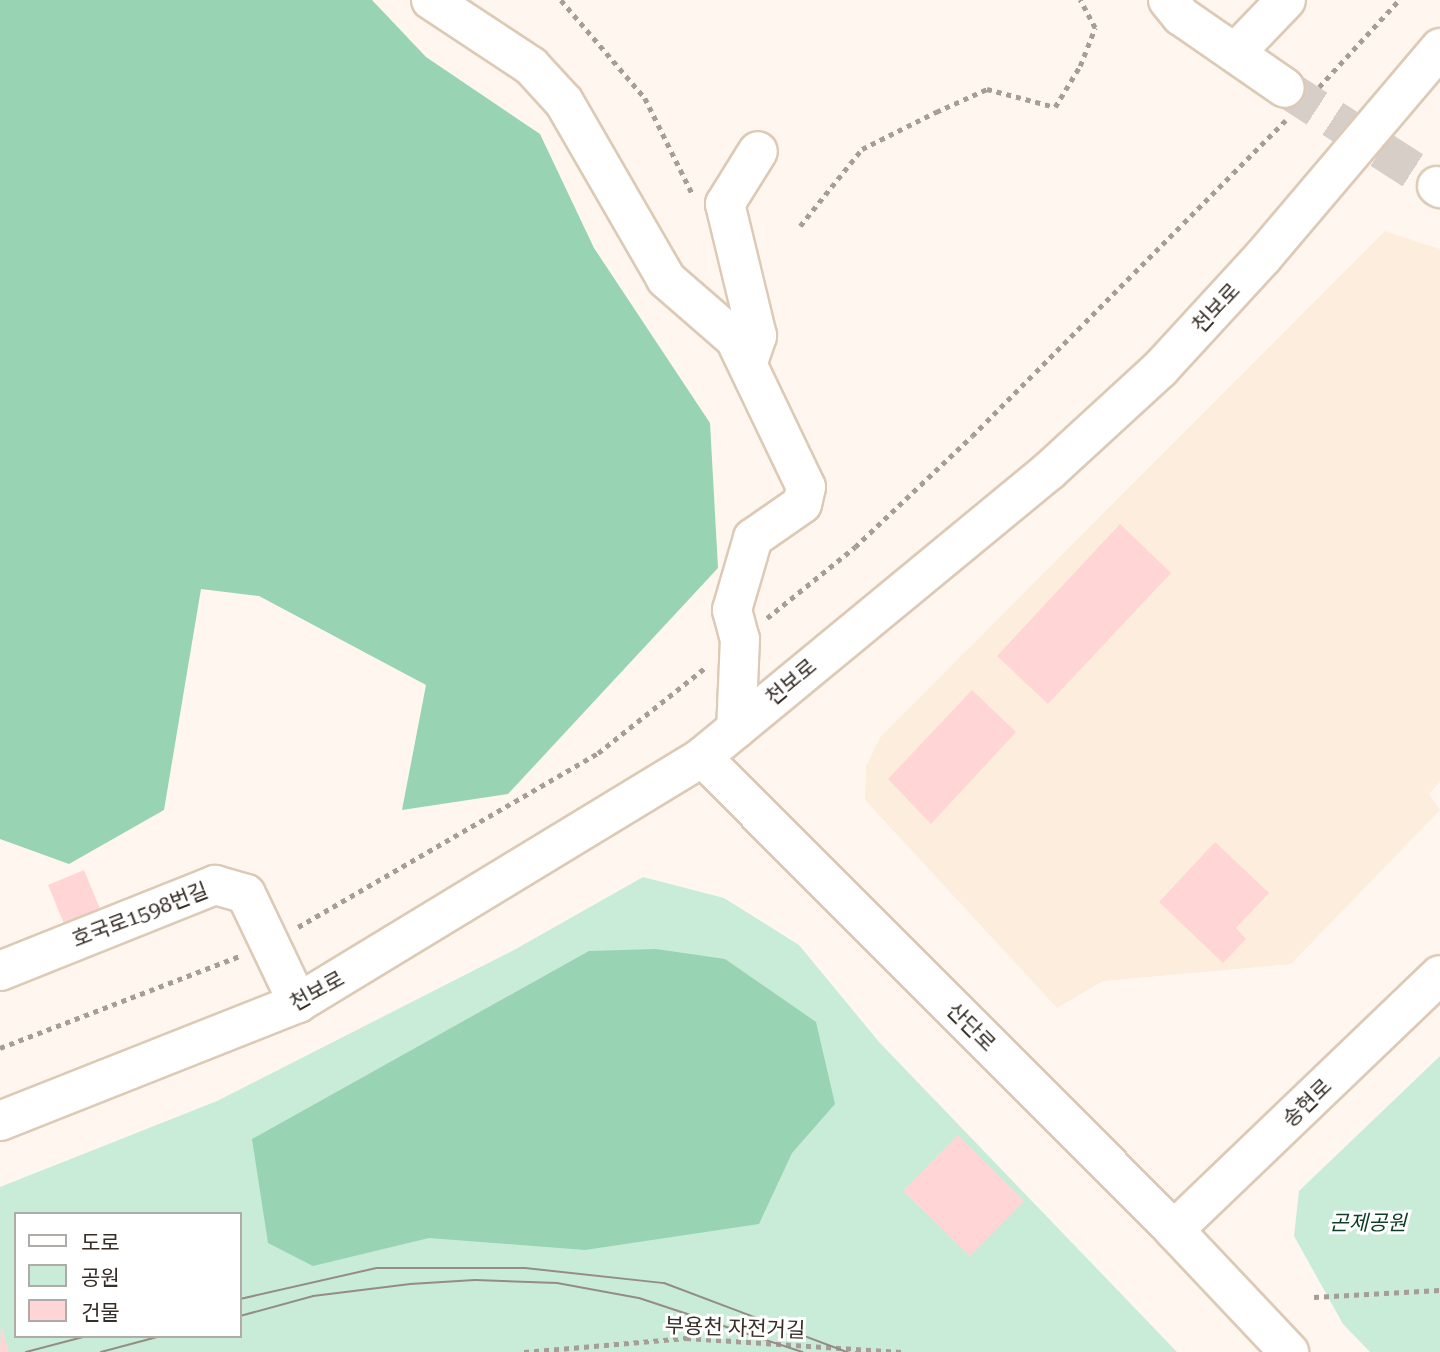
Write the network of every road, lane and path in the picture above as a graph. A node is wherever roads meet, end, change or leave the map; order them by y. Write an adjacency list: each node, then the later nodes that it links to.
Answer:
1 (431, 0): 12 (main road)
2 (561, 0): 10 (path)
3 (1080, 0): 11 (path)
4 (1286, 0): 7 (main road)
5 (1181, 5): 7 (main road)
6 (1440, 48): 13 (main road, 천보로)
7 (1236, 52): 8 (main road)
8 (1285, 88)
9 (758, 151): 12 (main road)
10 (696, 199)
11 (800, 226)
12 (748, 362): 13 (main road)
13 (736, 729): 14 (main road, 천보로)
14 (702, 757): 17 (main road, 천보로); 19 (main road, 산단로)
15 (0, 971): 17 (main road, 호국로1598번길)
16 (1440, 975): 19 (main road, 송현로)
17 (299, 1003): 18 (main road, 천보로)
18 (0, 1121)
19 (1174, 1230): 24 (main road, 산단로)
20 (1440, 1290): 21 (path)
21 (1314, 1297)
22 (524, 1352): 23 (path, 부용천 자전거길)
23 (902, 1352)
24 (1289, 1352)

